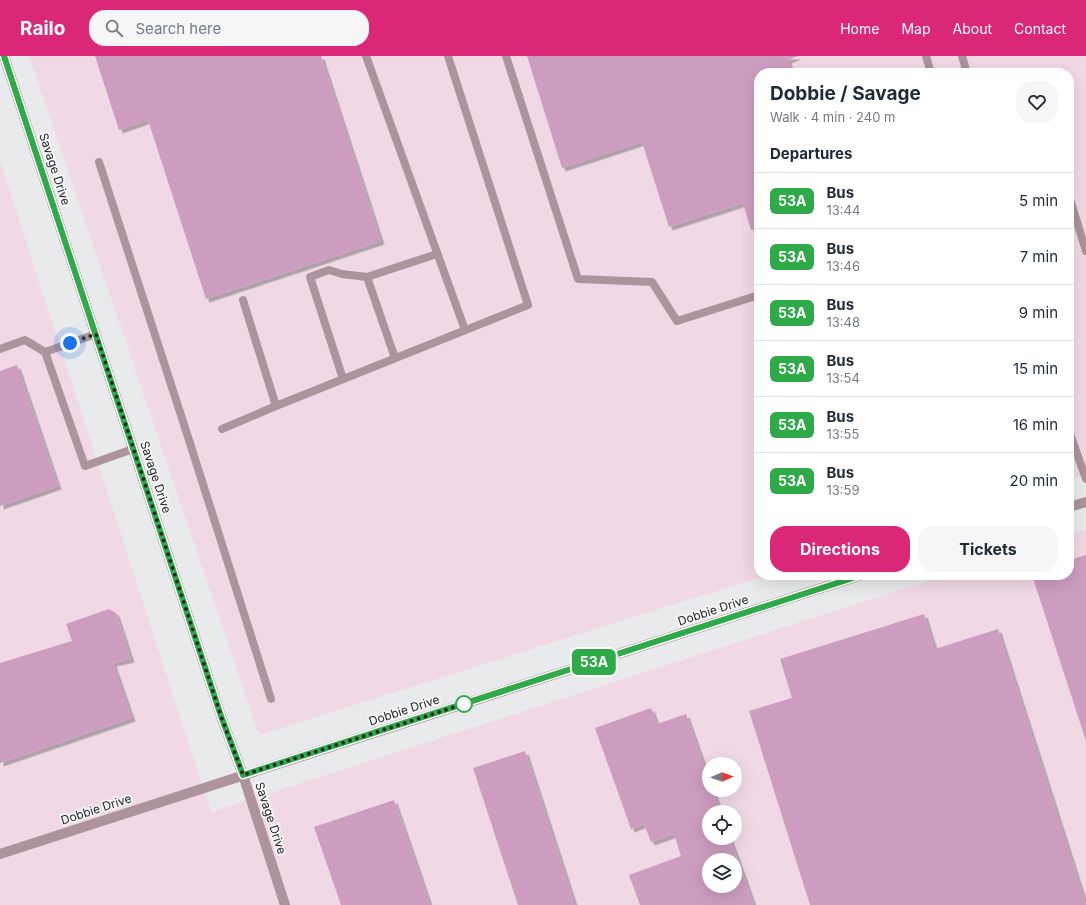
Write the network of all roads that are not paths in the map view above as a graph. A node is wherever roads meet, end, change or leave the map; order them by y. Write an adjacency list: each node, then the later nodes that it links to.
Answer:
1 (4, 56): 17 (street, Savage Drive)
2 (366, 56): 12 (lane)
3 (448, 56): 16 (lane)
4 (506, 56): 14 (lane)
5 (926, 56): 7 (lane)
6 (962, 56): 8 (lane)
7 (930, 68)
8 (966, 68)
9 (99, 162): 30 (lane)
10 (1074, 212): 11 (lane)
11 (1086, 251)
12 (438, 254): 13 (lane); 16 (lane)
13 (367, 277): 20 (lane); 21 (lane)
14 (754, 297)
15 (243, 300): 22 (lane)
16 (465, 330): 20 (lane)
17 (96, 334): 19 (lane); 25 (street, Savage Drive)
18 (0, 349): 19 (lane)
19 (45, 352): 25 (lane)
20 (395, 358): 21 (lane)
21 (343, 379): 22 (lane)
22 (276, 406): 23 (lane)
23 (222, 429)
24 (1074, 444): 26 (lane)
25 (133, 449): 31 (street, Savage Drive)
26 (1086, 479)
27 (1086, 502): 28 (street)
28 (1074, 506)
29 (847, 580): 31 (street, Dobbie Drive)
30 (271, 699)
31 (243, 775): 32 (street, Dobbie Drive); 33 (street, Savage Drive)
32 (0, 854)
33 (285, 905)

